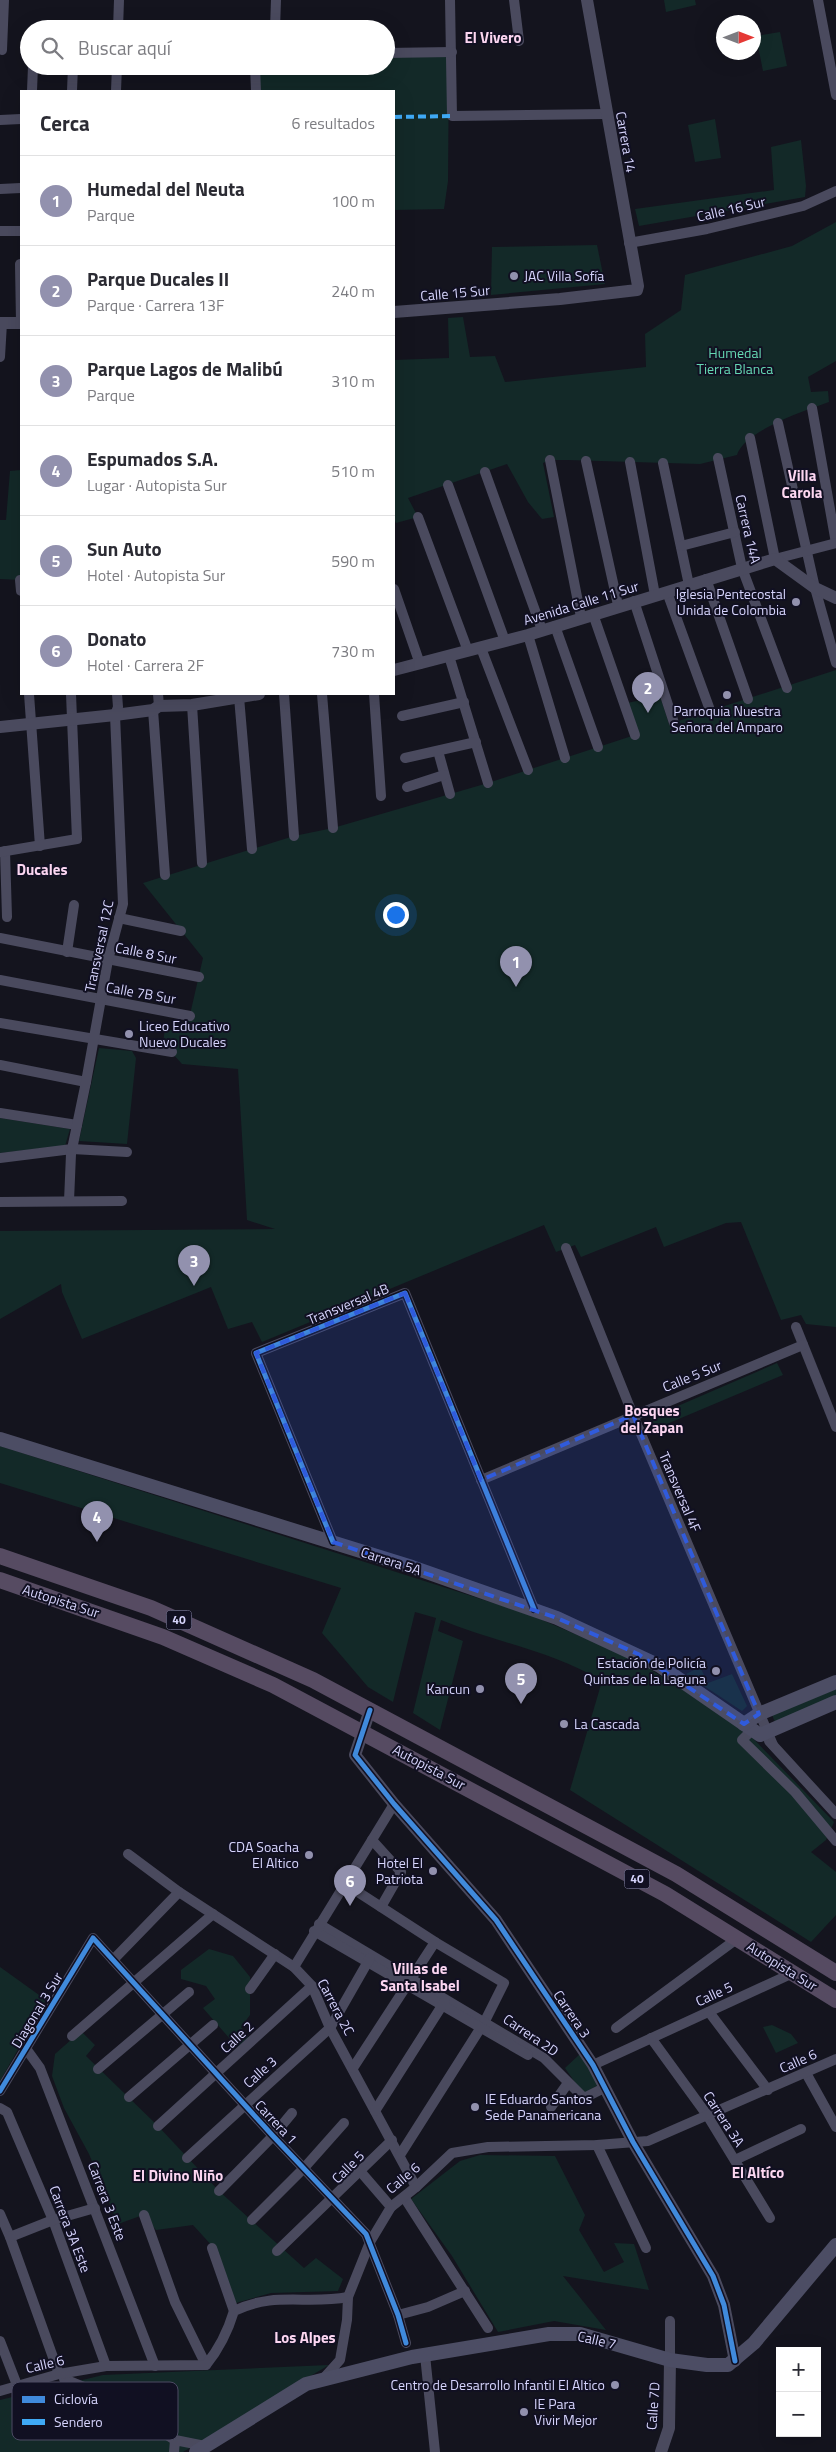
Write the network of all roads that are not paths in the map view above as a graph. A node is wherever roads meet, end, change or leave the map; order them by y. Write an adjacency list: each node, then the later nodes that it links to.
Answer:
1 (4, 0): 13 (street)
2 (119, 0): 8 (street)
3 (276, 0): 9 (street)
4 (450, 0): 14 (street)
5 (514, 0): 12 (street)
6 (587, 0): 25 (street, Carrera 14)
7 (818, 0): 11 (street)
8 (118, 20)
9 (275, 20)
10 (836, 37): 11 (street)
11 (825, 40): 24 (street)
12 (519, 41)
13 (2, 50)
14 (452, 52): 15 (street); 25 (street)
15 (395, 53)
16 (33, 75): 20 (street)
17 (72, 75): 21 (street)
18 (117, 75): 22 (street)
19 (255, 75): 23 (street)
20 (32, 90)
21 (72, 90)
22 (116, 90)
23 (256, 90)
24 (836, 95)
25 (606, 114): 33 (street, Carrera 14)
26 (20, 119): 27 (street)
27 (0, 120)
28 (20, 188): 29 (street)
29 (0, 189)
30 (836, 191): 33 (street, Calle 16 Sur)
31 (0, 231): 32 (street)
32 (20, 231)
33 (629, 243): 34 (street, Carrera 14)
34 (637, 290): 35 (street, Calle 15 Sur)
35 (395, 312)
36 (1, 323): 37 (street); 38 (street)
37 (20, 323)
38 (0, 356)
39 (812, 408): 51 (street)
40 (778, 424): 53 (street)
41 (750, 438): 54 (street)
42 (718, 458): 50 (street, Carrera 14A)
43 (550, 460): 64 (street)
44 (586, 461): 63 (street)
45 (630, 462): 60 (street)
46 (663, 463): 52 (street)
47 (485, 472): 66 (street)
48 (448, 485): 68 (street)
49 (418, 517): 70 (street)
50 (735, 532): 52 (street); 55 (street, Carrera 14A)
51 (836, 543): 53 (street)
52 (681, 546): 57 (street)
53 (807, 550): 54 (street); 58 (street)
54 (775, 559): 55 (street, Avenida Calle 11 Sur); 58 (street)
55 (742, 568): 56 (street, Avenida Calle 11 Sur); 75 (street, Carrera 14A)
56 (706, 579): 57 (street, Avenida Calle 11 Sur); 84 (street)
57 (689, 585): 60 (street, Avenida Calle 11 Sur)
58 (815, 588): 61 (street); 72 (street)
59 (395, 592): 73 (street)
60 (661, 594): 62 (street, Avenida Calle 11 Sur); 88 (street)
61 (836, 598)
62 (634, 601): 63 (street, Avenida Calle 11 Sur); 92 (street)
63 (618, 606): 64 (street, Avenida Calle 11 Sur)
64 (587, 616): 65 (street, Avenida Calle 11 Sur); 95 (street)
65 (556, 626): 66 (street, Avenida Calle 11 Sur); 97 (street)
66 (542, 630): 67 (street, Avenida Calle 11 Sur)
67 (528, 635): 68 (street, Avenida Calle 11 Sur); 100 (street)
68 (506, 641): 69 (street, Avenida Calle 11 Sur)
69 (481, 648): 70 (street, Avenida Calle 11 Sur); 101 (street)
70 (468, 651): 71 (street, Avenida Calle 11 Sur)
71 (449, 656): 73 (street, Avenida Calle 11 Sur); 85 (street)
72 (836, 663)
73 (420, 664): 74 (street, Avenida Calle 11 Sur)
74 (395, 670)
75 (787, 688)
76 (29, 695): 93 (street)
77 (71, 695): 91 (street)
78 (116, 695): 89 (street, Transversal 12C)
79 (249, 695): 83 (street); 110 (street)
80 (284, 695): 108 (street)
81 (322, 695): 107 (street)
82 (374, 695): 106 (street)
83 (205, 698): 87 (street)
84 (748, 700)
85 (464, 702): 90 (street); 96 (street)
86 (157, 703): 87 (street); 89 (street); 113 (street)
87 (192, 705): 112 (street)
88 (710, 710)
89 (115, 715): 91 (street); 116 (street, Transversal 12C)
90 (402, 716)
91 (72, 720): 93 (street); 109 (street)
92 (674, 723)
93 (31, 725): 94 (street); 109 (street)
94 (0, 727)
95 (635, 735)
96 (476, 742): 98 (street); 103 (street)
97 (598, 747)
98 (438, 751): 99 (street); 102 (street)
99 (405, 758)
100 (565, 758)
101 (528, 770)
102 (444, 775): 104 (street); 105 (street)
103 (488, 783)
104 (407, 787)
105 (450, 794)
106 (381, 796)
107 (333, 828)
108 (294, 836)
109 (40, 846): 111 (street)
110 (252, 849)
111 (2, 852): 115 (street)
112 (202, 863)
113 (165, 875)
114 (74, 905): 119 (street)
115 (6, 917)
116 (120, 918): 117 (street); 120 (street, Transversal 12C)
117 (181, 931)
118 (0, 938): 119 (street, Calle 8 Sur)
119 (66, 952): 120 (street, Calle 8 Sur)
120 (108, 960): 121 (street, Calle 8 Sur); 123 (street, Transversal 12C)
121 (199, 977)
122 (0, 980): 123 (street, Calle 7B Sur)
123 (101, 1000): 124 (street, Calle 7B Sur); 126 (street, Transversal 12C)
124 (190, 1016)
125 (0, 1023): 126 (street)
126 (94, 1040): 127 (street); 129 (street, Transversal 12C)
127 (172, 1052)
128 (0, 1065): 129 (street)
129 (86, 1082): 131 (street, Transversal 12C)
130 (0, 1113): 131 (street)
131 (77, 1125): 132 (street, Transversal 12C)
132 (72, 1149): 133 (street); 134 (street); 137 (street, Transversal 12C)
133 (127, 1152)
134 (0, 1158)
135 (122, 1201): 137 (street)
136 (0, 1202): 137 (street)
137 (69, 1202)
138 (566, 1248): 141 (street, Transversal 4F)
139 (796, 1327): 140 (street)
140 (802, 1345): 141 (street, Calle 5 Sur); 142 (street)
141 (633, 1415): 144 (street, Calle 5 Sur); 152 (street, Transversal 4F)
142 (836, 1427)
143 (0, 1438): 145 (main road, Carrera 5A)
144 (481, 1480): 145 (street, Transversal 4B); 148 (street, Transversal 4B)
145 (334, 1542): 148 (main road, Carrera 5A)
146 (0, 1556): 151 (highway, Autopista Sur / 40)
147 (0, 1580): 154 (highway, Autopista Sur / 40)
148 (534, 1609): 153 (main road, Carrera 5A)
149 (836, 1682): 152 (main road)
150 (836, 1702): 153 (main road)
151 (370, 1710): 154 (street, Carrera 3); 173 (highway, Autopista Sur / 40)
152 (759, 1714): 153 (main road)
153 (755, 1730): 156 (street); 158 (street)
154 (363, 1731): 155 (street, Carrera 3); 166 (highway, Autopista Sur / 40)
155 (394, 1804): 157 (street); 192 (street, Carrera 3)
156 (836, 1814)
157 (372, 1840): 160 (street); 162 (street)
158 (836, 1841)
159 (128, 1854): 161 (street, Carrera 2C)
160 (344, 1883): 162 (street); 164 (street)
161 (179, 1892): 163 (street, Carrera 2C); 169 (street)
162 (381, 1907): 167 (street)
163 (213, 1914): 168 (street, Carrera 2C); 175 (street)
164 (317, 1928): 170 (street, Carrera 2D); 171 (street)
165 (93, 1938): 169 (street, Carrera 1); 190 (street, Diagonal 3 Sur)
166 (738, 1938): 172 (highway, Autopista Sur / 40); 186 (street)
167 (435, 1942): 174 (street); 183 (street)
168 (275, 1954): 171 (street, Carrera 2C); 177 (street)
169 (113, 1960): 175 (street, Carrera 1)
170 (369, 1960): 174 (street, Carrera 2D); 185 (street, Calle 3)
171 (294, 1967): 176 (street, Carrera 2C)
172 (792, 1973): 179 (highway, Autopista Sur / 40); 181 (street, Calle 5)
173 (836, 1973)
174 (408, 1982): 180 (street, Carrera 2D); 193 (street)
175 (135, 1983): 182 (street, Carrera 1); 187 (street)
176 (312, 1986): 185 (street, Carrera 2C); 196 (street, Calle 2)
177 (250, 1989)
178 (189, 1992): 182 (street)
179 (836, 2000)
180 (444, 2003): 183 (street, Carrera 2D); 205 (street)
181 (709, 2012): 188 (street, Calle 5); 199 (street)
182 (163, 2015): 189 (street, Carrera 1); 194 (street)
183 (482, 2024): 197 (street, Carrera 2D); 216 (street)
184 (213, 2025): 189 (street)
185 (330, 2028): 193 (street, Carrera 2C); 202 (street, Calle 3)
186 (616, 2028)
187 (72, 2036)
188 (651, 2038): 192 (street, Calle 5); 207 (street, Carrera 3A)
189 (188, 2044): 196 (street, Carrera 1); 201 (street)
190 (27, 2050): 200 (street, Diagonal 3 Sur); 226 (street, Carrera 3 Este)
191 (836, 2060): 195 (street, Calle 6)
192 (593, 2065): 198 (street, Carrera 3)
193 (353, 2068): 205 (street, Carrera 2C)
194 (98, 2070)
195 (806, 2073): 199 (street, Calle 6); 210 (street)
196 (216, 2075): 202 (street, Carrera 1); 209 (street, Calle 2)
197 (568, 2083): 198 (street); 203 (street)
198 (604, 2088): 214 (street, Carrera 3)
199 (768, 2090): 207 (street, Calle 6)
200 (0, 2092)
201 (129, 2097)
202 (244, 2105): 212 (street, Carrera 1); 217 (street, Calle 3)
203 (551, 2107)
204 (0, 2108): 230 (street, Carrera 3A Este)
205 (375, 2111): 213 (street, Carrera 2C)
206 (292, 2113): 212 (street)
207 (707, 2115): 214 (street, Calle 6); 218 (street, Carrera 3A)
208 (344, 2123): 219 (street)
209 (158, 2126)
210 (836, 2127)
211 (802, 2129): 218 (street)
212 (273, 2136): 219 (street, Carrera 1); 222 (street)
213 (392, 2140): 216 (street, Carrera 2C); 220 (street, Calle 5)
214 (633, 2142): 215 (street, Calle 6); 248 (street, Carrera 3)
215 (597, 2145): 221 (street, Calle 6); 236 (street)
216 (400, 2155): 221 (street, Carrera 2C)
217 (187, 2158)
218 (735, 2160): 229 (street, Carrera 3A)
219 (304, 2168): 224 (street, Carrera 1); 231 (street)
220 (360, 2171): 224 (street, Calle 5); 225 (street)
221 (416, 2187): 223 (street, Calle 6)
222 (219, 2191)
223 (404, 2197): 225 (street, Calle 6); 238 (street)
224 (334, 2198): 233 (street, Carrera 1); 237 (street, Calle 5)
225 (391, 2207): 233 (street, Calle 6)
226 (95, 2208): 230 (street); 251 (street, Carrera 3 Este)
227 (144, 2215): 249 (street)
228 (1, 2218): 232 (street)
229 (770, 2218)
230 (53, 2220): 232 (street); 250 (street, Carrera 3A Este)
231 (252, 2220)
232 (10, 2237): 252 (street)
233 (370, 2242): 239 (street, Calle 6); 241 (street, Carrera 1)
234 (836, 2245): 248 (main road)
235 (212, 2248): 240 (street)
236 (646, 2248)
237 (277, 2251)
238 (464, 2291): 241 (street); 243 (street)
239 (348, 2297): 240 (street); 253 (street, Calle 6)
240 (234, 2311): 249 (street)
241 (398, 2315): 245 (street, Carrera 1)
242 (670, 2321): 247 (street)
243 (488, 2328)
244 (0, 2341): 254 (street)
245 (406, 2343)
246 (425, 2355): 247 (main road, Calle 7); 253 (main road, Calle 7); 262 (street)
247 (670, 2360): 248 (main road, Calle 7); 263 (street, Calle 7D)
248 (735, 2361)
249 (206, 2365): 251 (street, Calle 6)
250 (106, 2366): 251 (street, Calle 6); 252 (street, Calle 6)
251 (155, 2366)
252 (61, 2377): 255 (street, Calle 6); 256 (street)
253 (321, 2380): 260 (main road, Calle 7)
254 (17, 2382)
255 (34, 2382)
256 (73, 2382)
257 (12, 2387): 258 (street, Calle 6)
258 (0, 2391)
259 (175, 2440): 260 (street); 261 (street)
260 (200, 2449)
261 (174, 2452)
262 (435, 2452)
263 (660, 2452)

